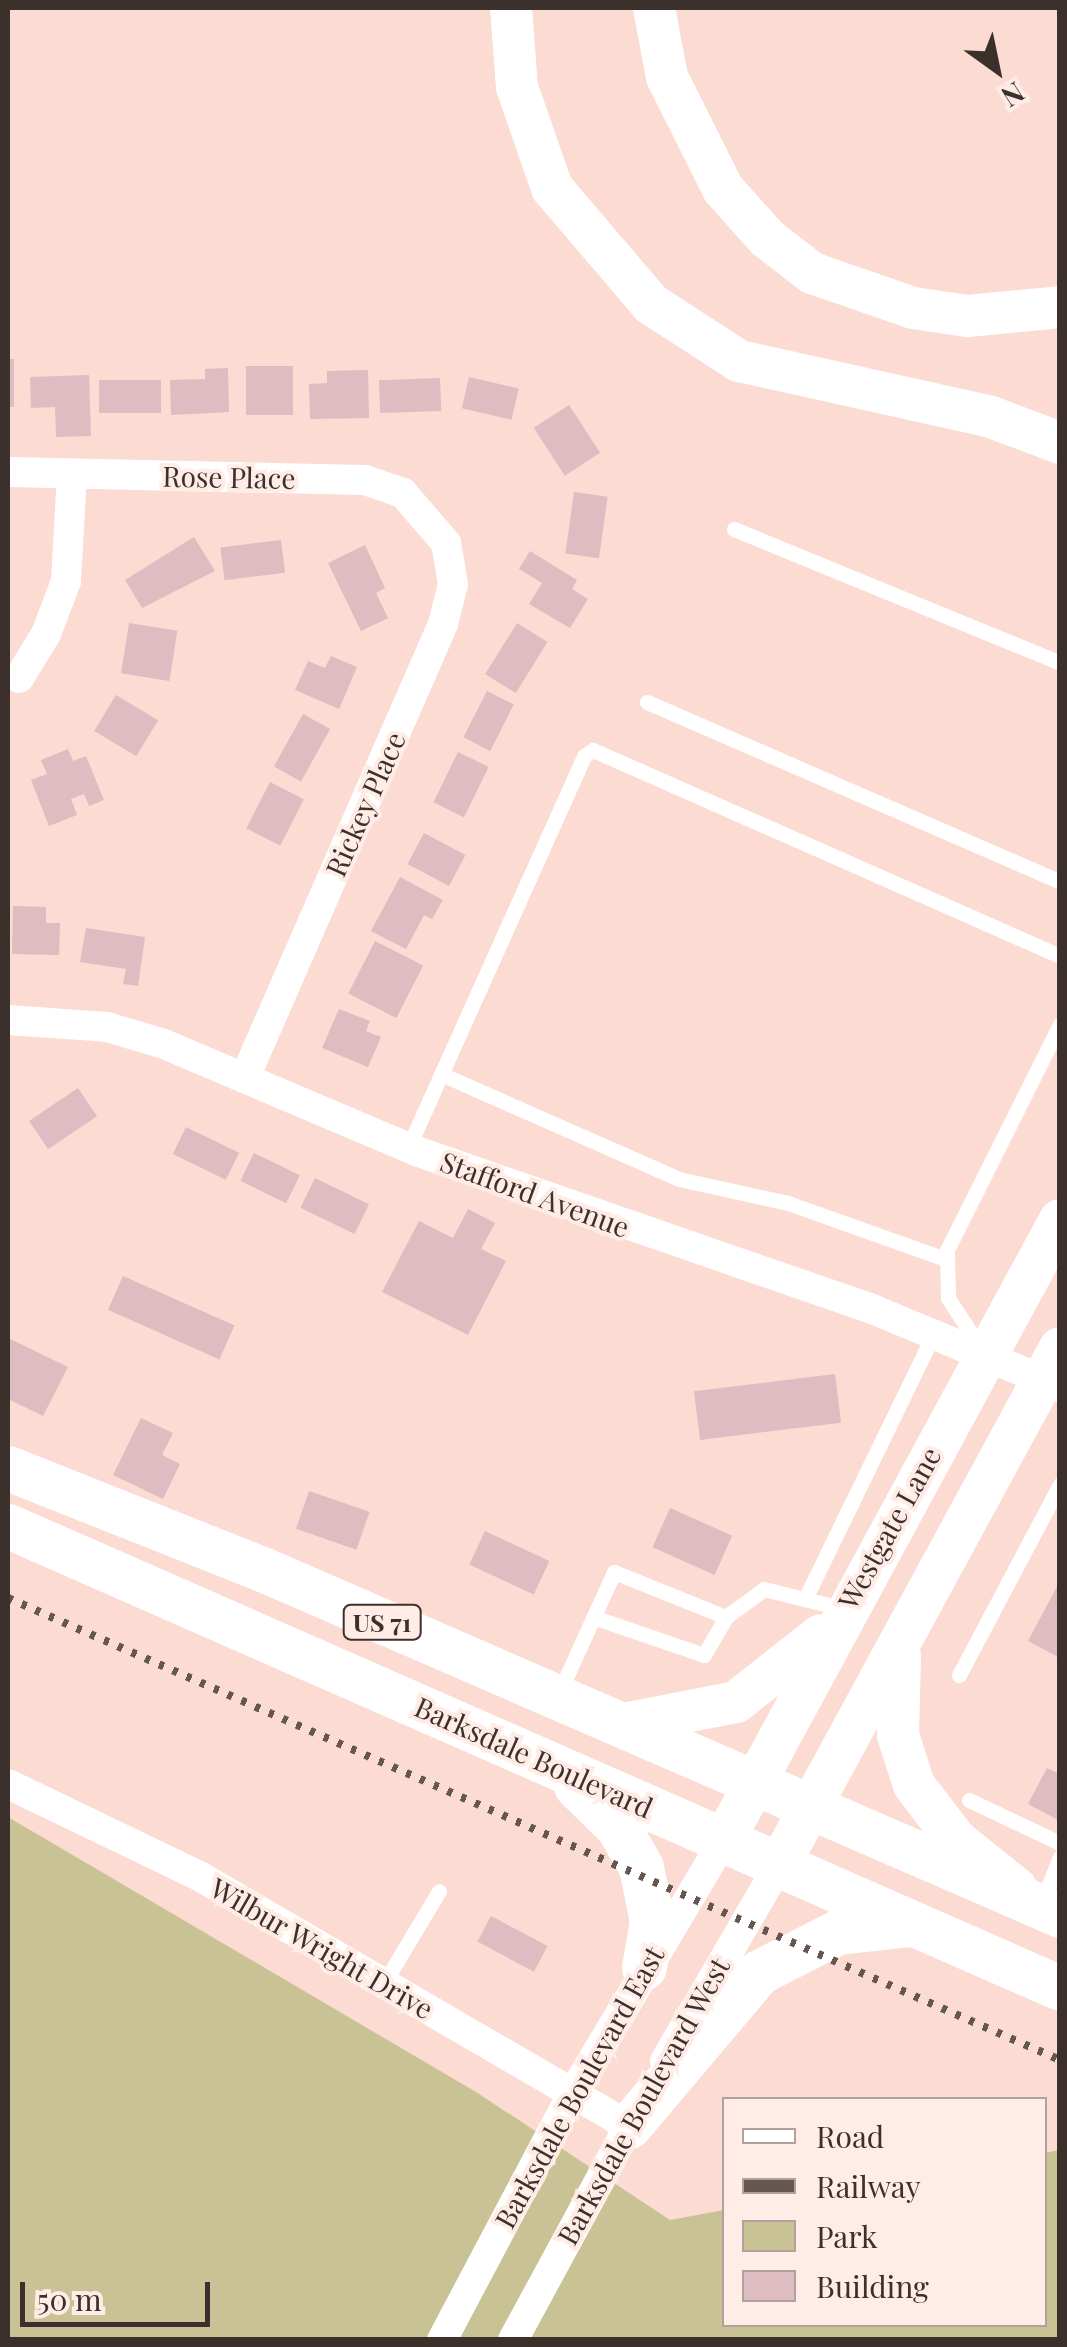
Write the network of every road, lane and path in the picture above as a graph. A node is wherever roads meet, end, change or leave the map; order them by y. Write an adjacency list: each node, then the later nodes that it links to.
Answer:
1 (511, 8): 4 (main road)
2 (654, 8): 3 (main road)
3 (1060, 307)
4 (1060, 443)
5 (8, 472): 6 (street, Rose Place)
6 (72, 474): 7 (street, Rose Place); 10 (street)
7 (435, 526): 17 (street, Rickey Place)
8 (734, 529): 9 (lane)
9 (1060, 663)
10 (19, 678)
11 (647, 702): 12 (lane)
12 (1060, 882)
13 (1060, 956): 16 (lane)
14 (8, 1020): 17 (street, Stafford Avenue)
15 (1060, 1024): 20 (lane)
16 (441, 1074): 18 (lane); 20 (lane)
17 (245, 1078): 18 (street, Stafford Avenue)
18 (408, 1148): 21 (street, Stafford Avenue)
19 (1060, 1220): 22 (main road, Westgate Lane)
20 (945, 1259): 22 (lane)
21 (934, 1334): 22 (street, Stafford Avenue); 28 (lane)
22 (985, 1354): 23 (street, Stafford Avenue); 28 (main road, Westgate Lane)
23 (1054, 1372): 31 (main road)
24 (8, 1468): 27 (main road, US 71)
25 (1060, 1484): 33 (lane)
26 (8, 1526): 32 (main road, Barksdale Boulevard / US 71)
27 (262, 1570): 32 (main road); 34 (main road, US 71)
28 (830, 1609): 30 (lane); 35 (main road); 38 (main road, Westgate Lane)
29 (593, 1617): 30 (lane); 30 (lane); 34 (lane)
30 (726, 1617)
31 (907, 1626): 40 (main road); 46 (main road)
32 (238, 1628): 36 (main road, Barksdale Boulevard / US 71)
33 (959, 1675)
34 (556, 1698): 35 (main road, US 71)
35 (618, 1726): 38 (main road, US 71)
36 (558, 1767): 41 (main road, Barksdale Boulevard / US 71); 48 (main road)
37 (8, 1784): 49 (street, Wilbur Wright Drive)
38 (753, 1784): 40 (main road, US 71); 41 (main road, Westgate Lane)
39 (969, 1800): 42 (lane)
40 (809, 1808): 44 (main road); 46 (main road, US 71)
41 (724, 1840): 44 (main road, Barksdale Boulevard / US 71); 48 (street, Barksdale Boulevard East)
42 (1060, 1842)
43 (1060, 1857): 46 (lane)
44 (778, 1865): 47 (main road, Barksdale Boulevard / US 71); 52 (street, Barksdale Boulevard West)
45 (438, 1890): 49 (lane)
46 (1050, 1911)
47 (920, 1925): 50 (main road, Barksdale Boulevard / US 71); 52 (main road)
48 (644, 1967): 51 (street, Barksdale Boulevard East)
49 (384, 1983): 51 (street, Wilbur Wright Drive)
50 (1060, 1988)
51 (573, 2092): 52 (street, Wilbur Wright Drive); 53 (street, Barksdale Boulevard East)
52 (629, 2126): 54 (street, Barksdale Boulevard West)
53 (442, 2340)
54 (512, 2340)

